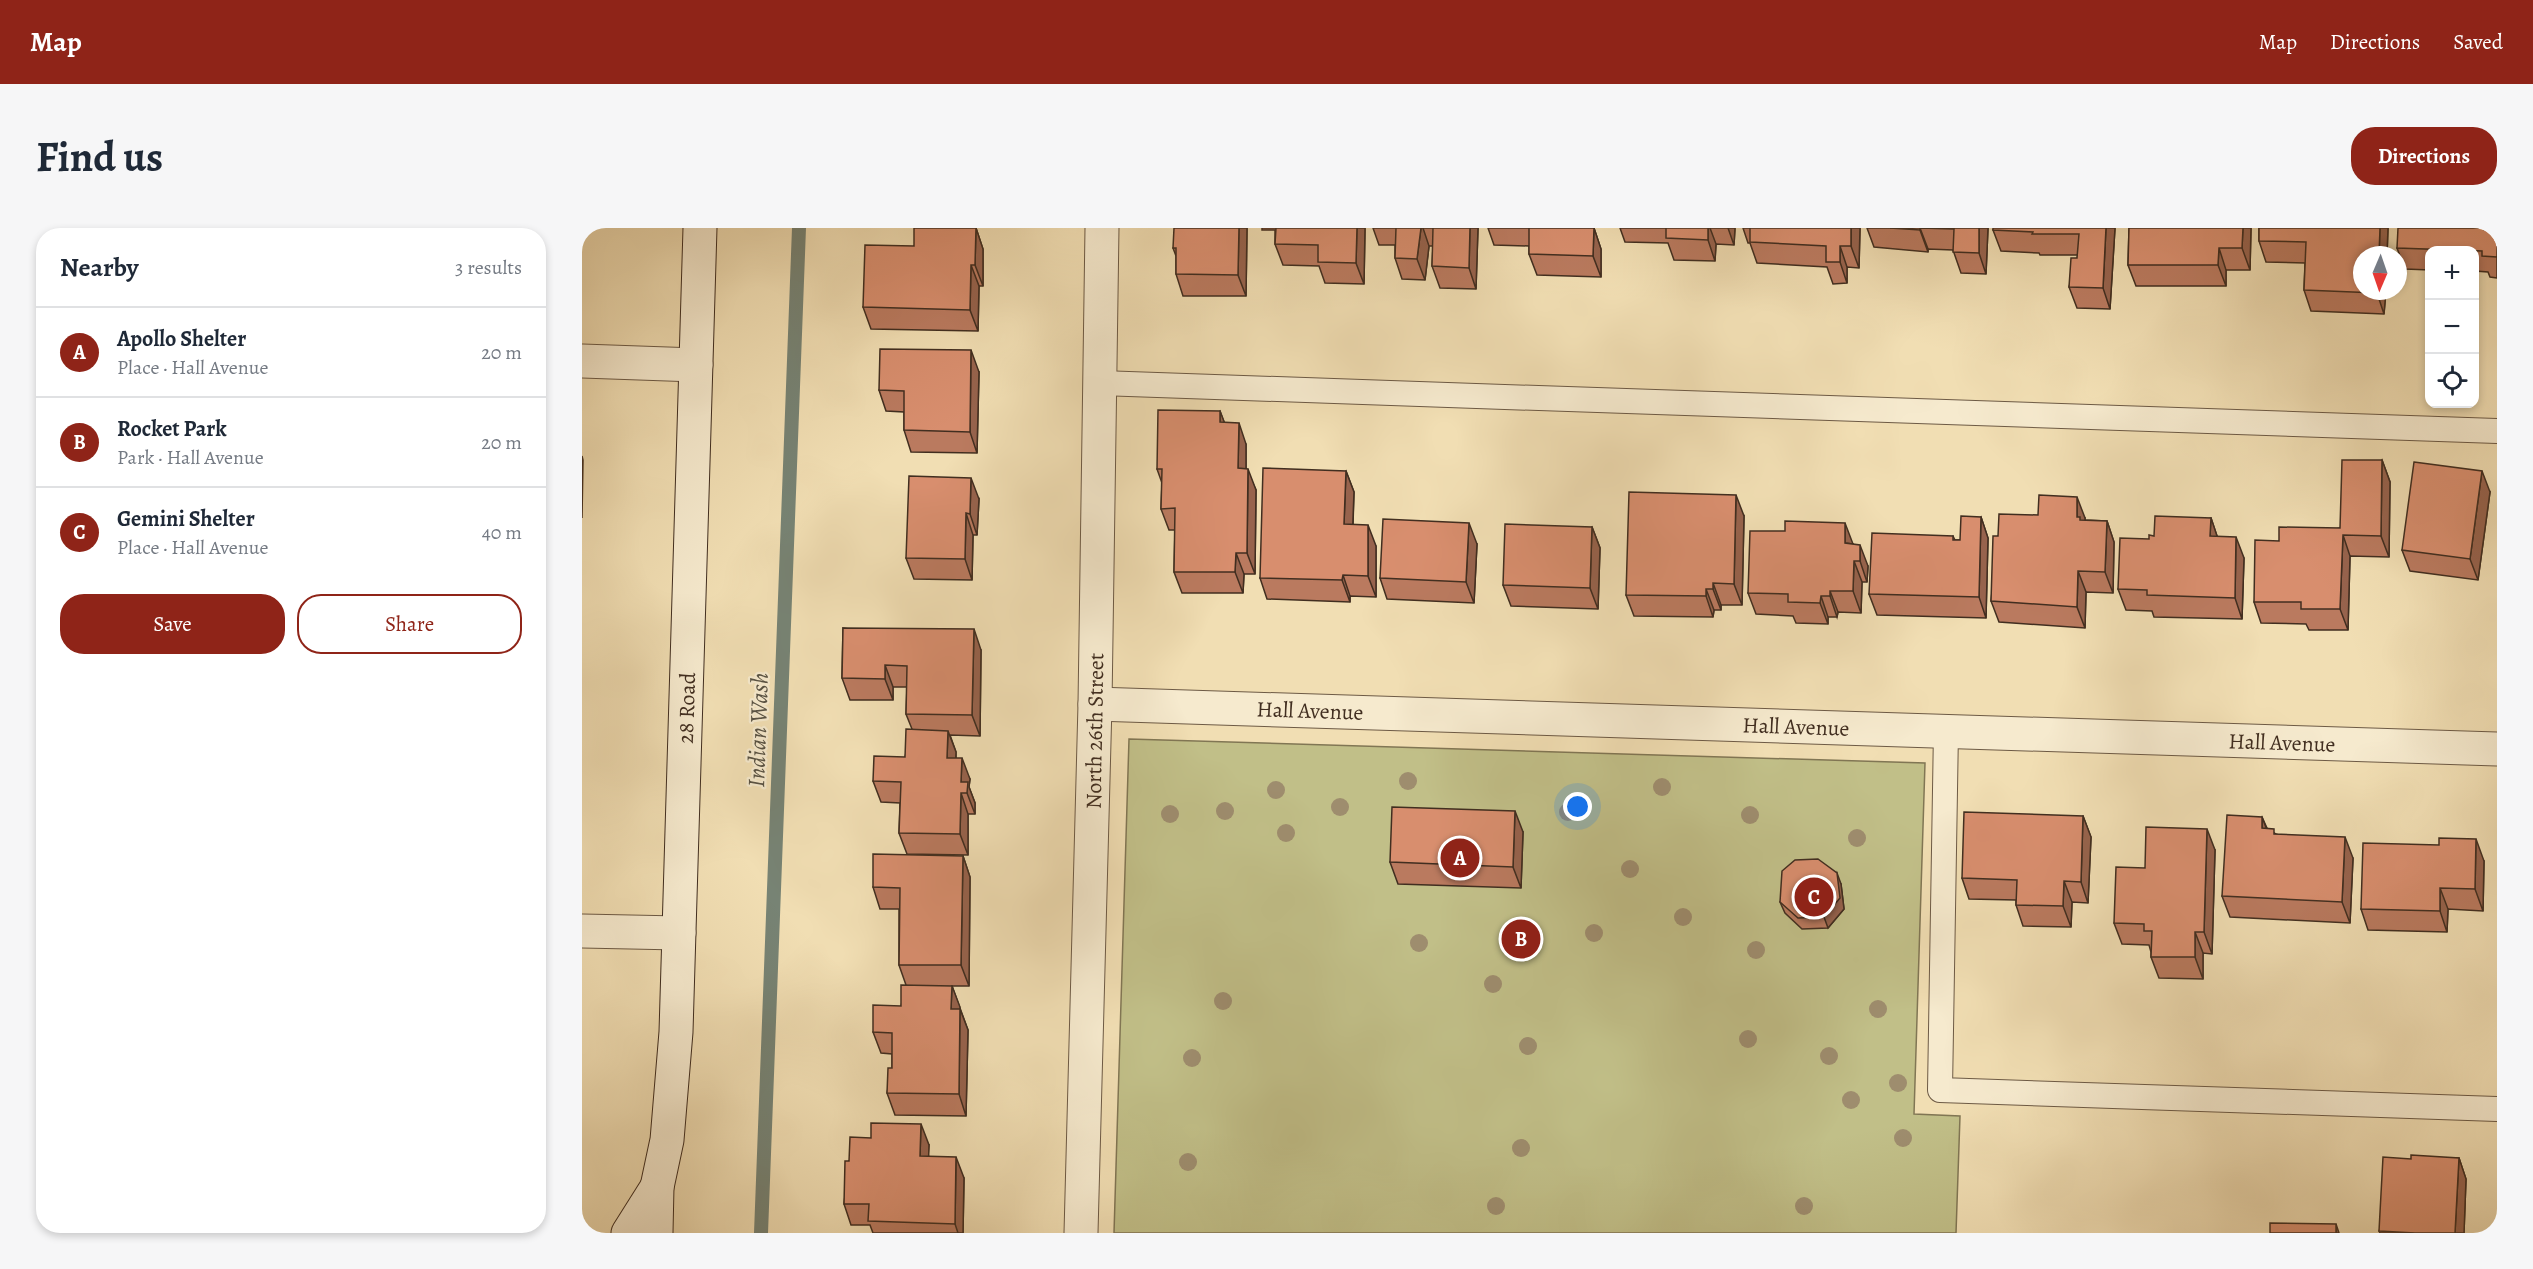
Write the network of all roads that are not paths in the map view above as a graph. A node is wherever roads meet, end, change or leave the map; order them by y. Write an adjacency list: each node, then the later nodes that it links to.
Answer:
1 (700, 228): 4 (street, 28 Road)
2 (1102, 228): 5 (street, North 26th Street)
3 (582, 361): 4 (street)
4 (696, 365): 11 (street, 28 Road)
5 (1100, 383): 6 (lane); 7 (street, North 26th Street)
6 (2497, 431)
7 (1095, 704): 8 (street, Hall Avenue); 16 (street, North 26th Street)
8 (1946, 730): 9 (street, Hall Avenue); 12 (lane)
9 (2497, 749)
10 (582, 931): 11 (street)
11 (679, 933): 13 (street, 28 Road)
12 (2497, 1109)
13 (657, 1187): 14 (street, 28 Road); 15 (street, 28 Road)
14 (628, 1233)
15 (656, 1233)
16 (1082, 1233)

